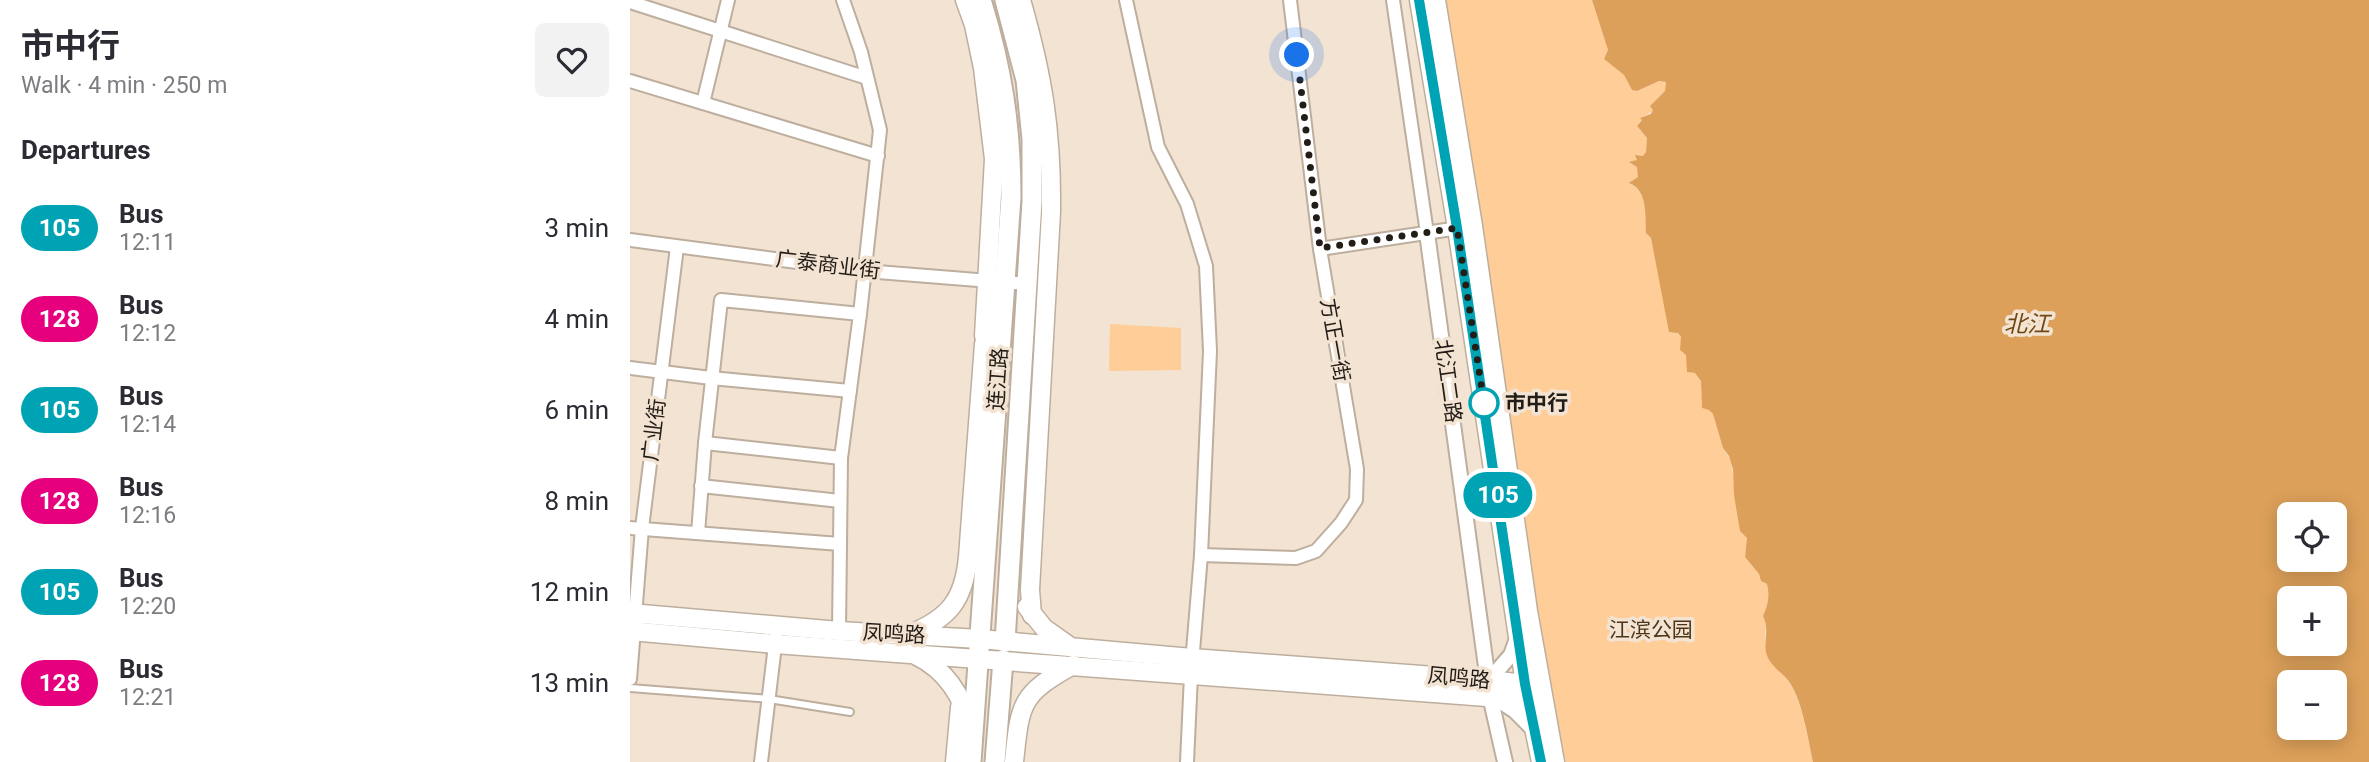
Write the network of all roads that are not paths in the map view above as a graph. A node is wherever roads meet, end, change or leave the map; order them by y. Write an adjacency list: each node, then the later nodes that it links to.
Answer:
1 (728, 0): 13 (street)
2 (843, 0): 14 (street)
3 (965, 0): 24 (main road, 连江路)
4 (981, 0): 24 (main road, 连江路)
5 (1005, 0): 25 (main road, 连江路)
6 (1021, 0): 43 (main road, 连江路)
7 (1126, 0): 40 (street)
8 (1290, 0): 22 (street, 方正一街)
9 (1393, 0): 19 (street, 北江二路)
10 (1419, 0): 18 (main road, 北江二路)
11 (1436, 0): 18 (main road, 北江二路)
12 (630, 2): 13 (street)
13 (721, 31): 14 (street); 16 (street)
14 (867, 78): 17 (street)
15 (630, 80): 16 (street)
16 (703, 103): 17 (street)
17 (878, 156): 23 (street)
18 (1465, 227): 19 (street); 48 (main road, 北江二路); 57 (main road, 北江二路)
19 (1427, 233): 22 (street); 56 (street, 北江二路)
20 (630, 240): 21 (street, 广泰商业街)
21 (677, 247): 23 (street, 广泰商业街); 30 (street, 广业街)
22 (1320, 248): 40 (street, 方正一街)
23 (866, 271): 24 (street, 广泰商业街); 27 (street)
24 (996, 281): 25 (street, 广泰商业街); 26 (main road, 连江路); 28 (main road, 连江路)
25 (1027, 285): 41 (main road, 连江路)
26 (1003, 306): 28 (main road); 49 (main road, 连江路)
27 (860, 314): 31 (street); 32 (street)
28 (984, 344): 47 (main road, 连江路)
29 (630, 368): 30 (street)
30 (661, 372): 31 (street); 37 (street, 广业街)
31 (711, 378): 32 (street); 33 (street)
32 (850, 391): 34 (street)
33 (705, 443): 34 (street); 35 (street)
34 (841, 458): 36 (street)
35 (701, 486): 36 (street); 38 (street)
36 (840, 501): 39 (street)
37 (636, 528): 38 (street); 42 (street, 广业街)
38 (698, 533): 39 (street)
39 (839, 544): 44 (street)
40 (1201, 555): 53 (street)
41 (1009, 570): 43 (main road); 50 (main road, 连江路)
42 (633, 613): 45 (street, 广业街); 46 (main road, 凤鸣路)
43 (1032, 615): 52 (main road)
44 (839, 631): 46 (main road, 凤鸣路); 47 (main road, 凤鸣路)
45 (632, 632): 46 (main road, 凤鸣路); 54 (street, 广业街)
46 (776, 635): 51 (main road, 凤鸣路); 58 (street)
47 (906, 635): 49 (main road, 凤鸣路)
48 (1519, 635): 56 (street); 57 (main road, 北江二路)
49 (980, 649): 50 (main road, 凤鸣路); 51 (main road, 凤鸣路); 62 (main road, 连江路)
50 (1004, 651): 52 (main road, 凤鸣路); 66 (main road, 连江路)
51 (911, 653): 59 (main road)
52 (1073, 656): 53 (main road, 凤鸣路); 67 (main road)
53 (1191, 667): 56 (main road, 凤鸣路); 68 (street)
54 (630, 679)
55 (630, 688): 58 (lane)
56 (1490, 688): 57 (main road, 凤鸣路); 61 (street); 69 (street, 北江二路)
57 (1531, 691): 61 (main road, 北江二路); 71 (main road, 北江二路)
58 (769, 699): 60 (lane); 63 (street)
59 (961, 700): 62 (main road); 64 (main road)
60 (850, 712)
61 (1535, 731): 70 (main road, 北江二路)
62 (974, 737): 65 (main road, 连江路)
63 (761, 762)
64 (955, 762)
65 (971, 762)
66 (995, 762)
67 (1014, 762)
68 (1187, 762)
69 (1505, 762)
70 (1541, 762)
71 (1555, 762)

